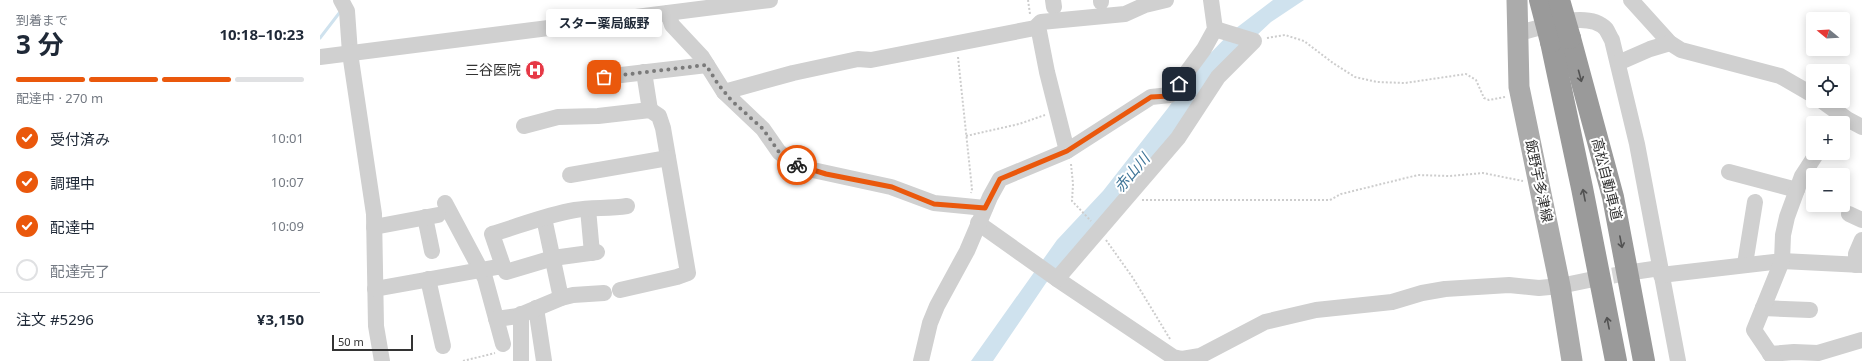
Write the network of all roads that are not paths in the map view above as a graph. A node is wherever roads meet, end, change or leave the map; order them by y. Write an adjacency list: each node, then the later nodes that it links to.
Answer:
1 (770, 0): 9 (street)
2 (1166, 0): 11 (street)
3 (1211, 0): 12 (street)
4 (1517, 0): 13 (main road, 飯野宇多津線)
5 (1540, 0): 14 (highway, 高松自動車道, bridge)
6 (1559, 0): 14 (highway, 高松自動車道, bridge)
7 (1631, 0): 15 (street)
8 (343, 1): 16 (street)
9 (738, 2): 10 (street)
10 (668, 13): 16 (street); 19 (street)
11 (1038, 26): 23 (street); 30 (street)
12 (1220, 30): 30 (street); 55 (street)
13 (1519, 33): 18 (street); 57 (main road, 飯野宇多津線)
14 (1561, 40): 77 (highway, 高松自動車道, one-way to 14); 78 (highway, 高松自動車道, one-way to 78)
15 (1670, 43): 18 (street); 22 (street)
16 (350, 53): 17 (street); 43 (street)
17 (320, 57)
18 (1618, 63): 52 (street)
19 (706, 65): 20 (street); 23 (street)
20 (644, 72): 21 (street); 25 (street)
21 (604, 77)
22 (1806, 91)
23 (724, 92): 38 (street)
24 (1830, 108): 26 (street)
25 (650, 110): 28 (street); 31 (street)
26 (1839, 116)
27 (1850, 123): 29 (street)
28 (524, 126)
29 (1862, 127)
30 (1067, 151): 38 (street)
31 (668, 158): 34 (street); 59 (street)
32 (1812, 160): 35 (street)
33 (1729, 172): 35 (street)
34 (570, 175)
35 (1797, 190): 47 (street)
36 (1755, 202): 48 (street)
37 (627, 206): 39 (street)
38 (985, 208): 42 (street)
39 (588, 209): 41 (street); 46 (street)
40 (436, 212): 43 (street); 45 (street); 51 (street)
41 (544, 218): 46 (street); 50 (street)
42 (978, 224): 55 (street); 75 (street)
43 (374, 227): 58 (street)
44 (1862, 240): 49 (street)
45 (432, 251)
46 (552, 258): 50 (street); 61 (street)
47 (1782, 261): 48 (street); 49 (street); 63 (street)
48 (1745, 264): 52 (street)
49 (1859, 265)
50 (503, 266): 51 (street)
51 (480, 270): 54 (street); 66 (street)
52 (1661, 271): 53 (street); 79 (street)
53 (1633, 272)
54 (428, 279): 58 (street); 69 (street)
55 (1056, 279): 71 (street)
56 (1590, 280): 57 (street)
57 (1560, 286): 71 (street); 76 (main road, 飯野宇多津線)
58 (375, 289): 72 (street)
59 (620, 290)
60 (604, 294): 61 (street)
61 (561, 298): 62 (street)
62 (536, 308): 65 (street); 74 (street)
63 (1763, 308): 64 (street); 70 (street)
64 (1810, 310)
65 (521, 314): 66 (street); 73 (street)
66 (496, 319): 68 (street)
67 (1862, 340): 70 (street)
68 (503, 344)
69 (443, 346)
70 (1772, 358)
71 (1182, 360)
72 (382, 361)
73 (521, 361)
74 (544, 361)
75 (921, 361)
76 (1572, 361)
77 (1616, 361)
78 (1644, 361)
79 (1678, 361)

